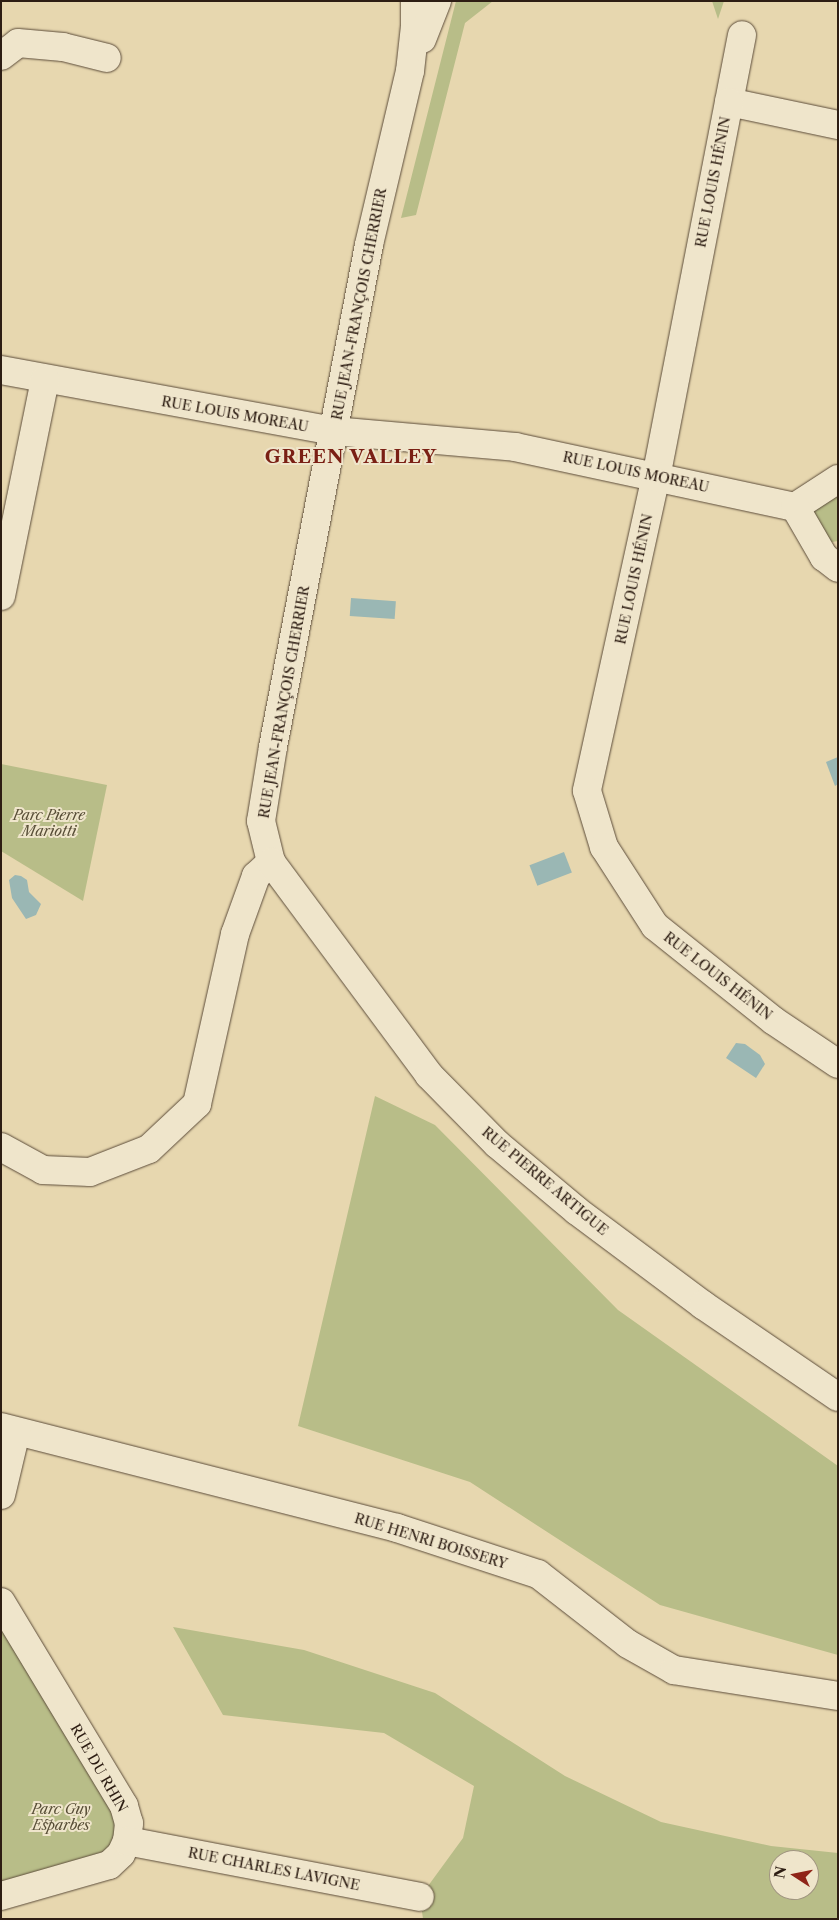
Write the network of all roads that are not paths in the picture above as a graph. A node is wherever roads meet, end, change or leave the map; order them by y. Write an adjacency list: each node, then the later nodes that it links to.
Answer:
1 (415, 1): 6 (street, RUE JEAN-FRANÇOIS CHERRIER)
2 (437, 1): 6 (street, RUE JEAN-FRANÇOIS CHERRIER)
3 (742, 35): 7 (street)
4 (1, 56): 5 (street)
5 (107, 58)
6 (410, 71): 11 (street, RUE JEAN-FRANÇOIS CHERRIER)
7 (729, 102): 8 (street, RUE LOUIS HÉNIN); 12 (street, RUE LOUIS HÉNIN)
8 (838, 124)
9 (1, 370): 10 (street, RUE LOUIS MOREAU)
10 (45, 379): 11 (street, RUE LOUIS MOREAU); 16 (street)
11 (334, 431): 12 (street, RUE LOUIS MOREAU); 17 (street, RUE JEAN-FRANÇOIS CHERRIER)
12 (656, 476): 14 (street, RUE LOUIS MOREAU); 18 (street, RUE LOUIS HÉNIN)
13 (838, 479): 14 (street)
14 (795, 507): 15 (street)
15 (838, 568)
16 (1, 596)
17 (270, 862): 19 (street); 20 (street, RUE PIERRE ARTIGUE)
18 (838, 1064)
19 (1, 1147)
20 (838, 1397)
21 (9, 1429): 22 (street); 24 (street, RUE HENRI BOISSERY)
22 (1, 1495)
23 (1, 1602): 25 (street, RUE DU RHIN)
24 (838, 1696)
25 (127, 1841): 26 (street); 27 (street, RUE CHARLES LAVIGNE)
26 (1, 1896)
27 (420, 1897)

